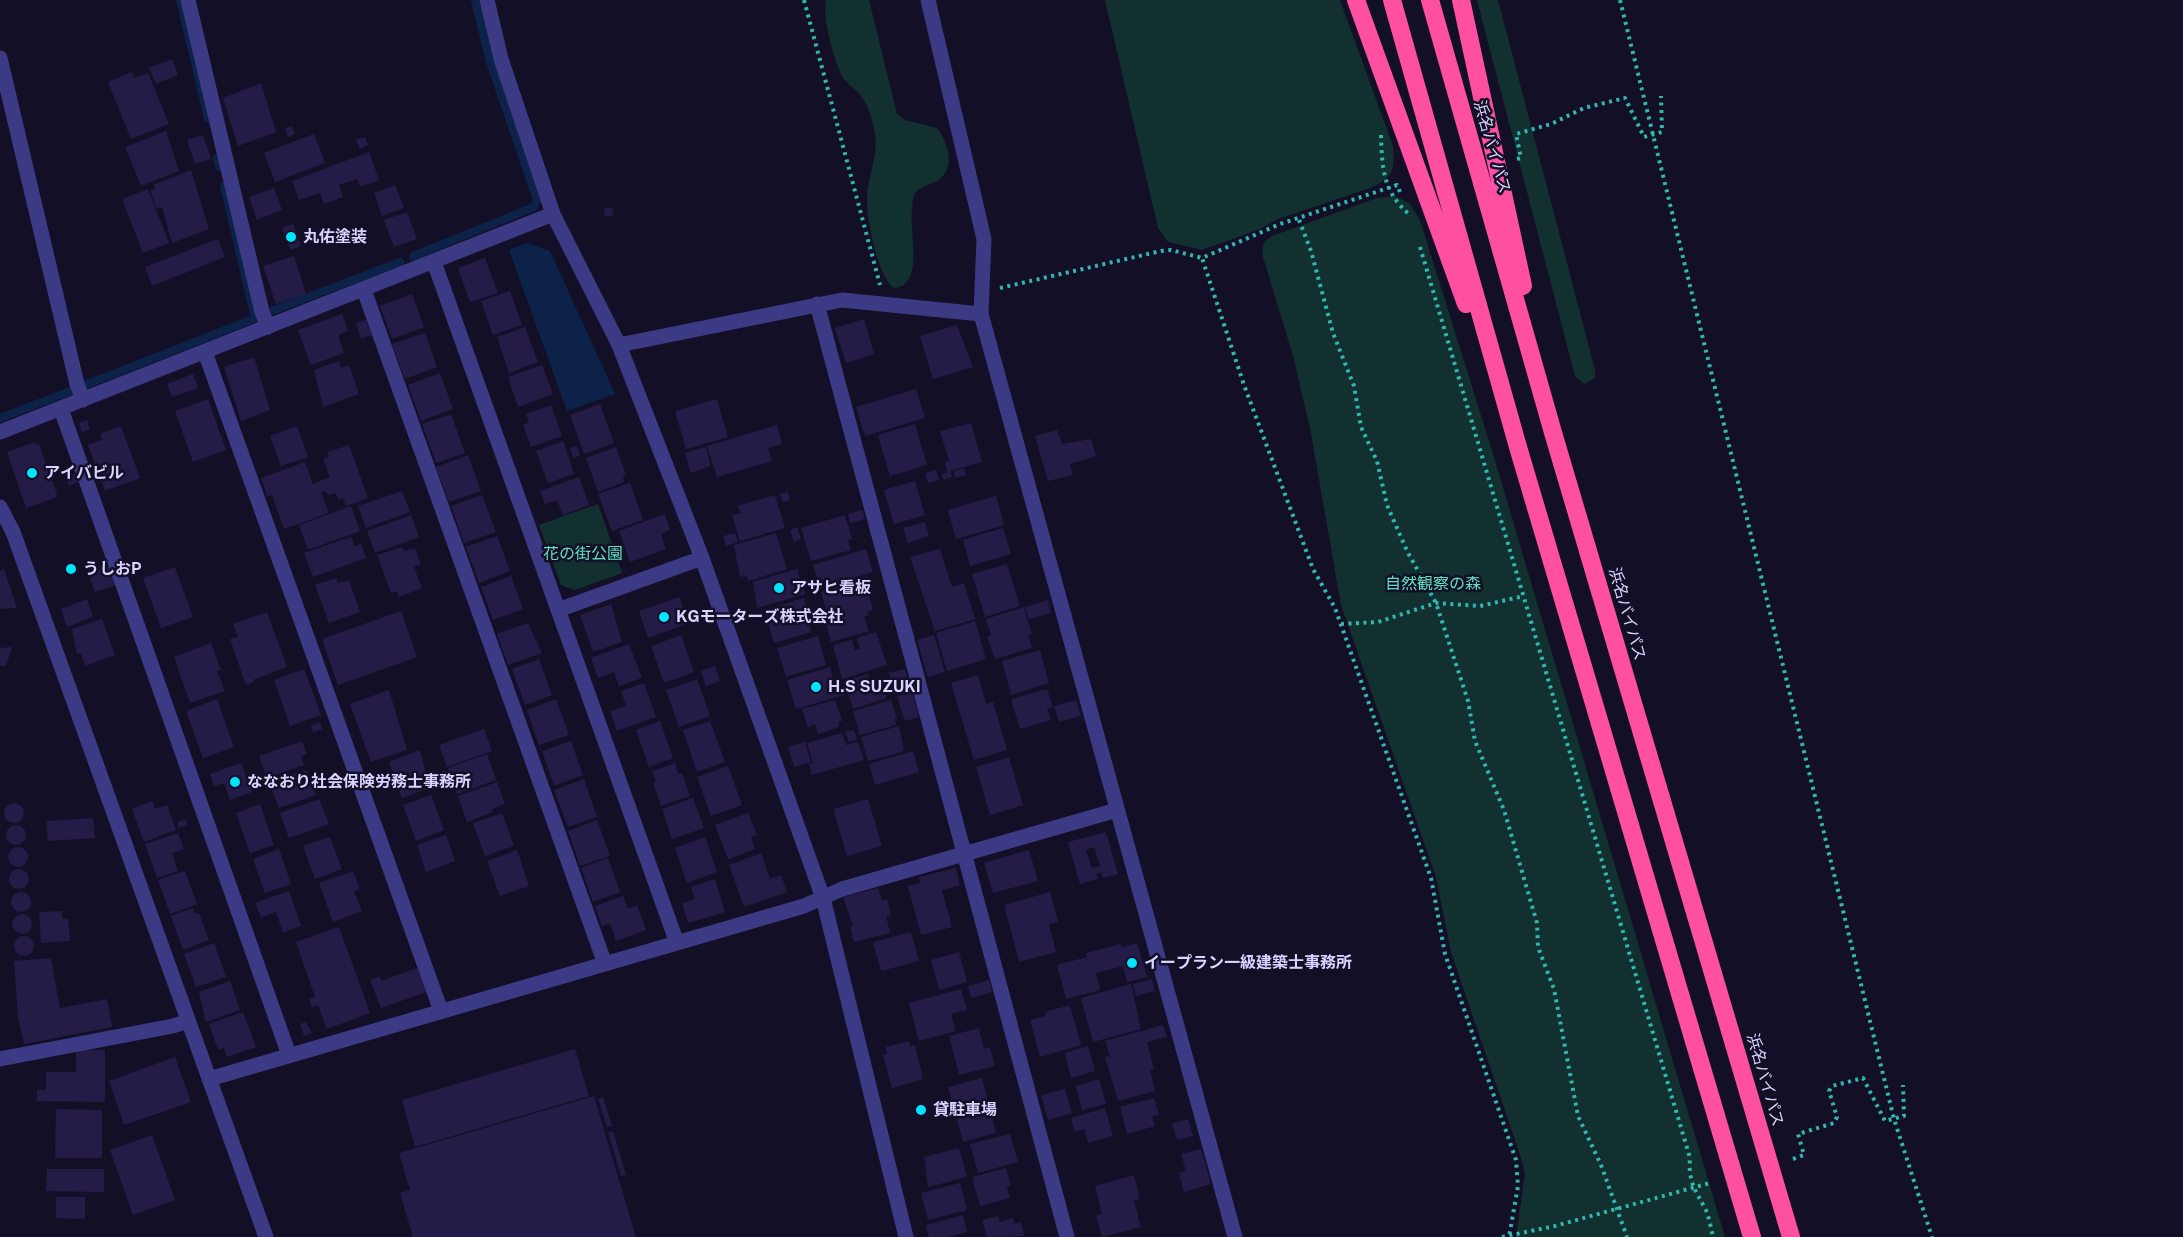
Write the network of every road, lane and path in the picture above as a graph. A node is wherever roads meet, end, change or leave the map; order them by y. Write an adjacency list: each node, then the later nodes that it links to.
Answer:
1 (188, 0): 28 (street)
2 (487, 0): 17 (street)
3 (804, 0): 25 (path)
4 (928, 0): 24 (street)
5 (1356, 0): 35 (highway)
6 (1392, 0): 35 (highway)
7 (1430, 0): 34 (highway, 浜名バイパス)
8 (1461, 0): 34 (highway)
9 (1620, 0): 13 (path)
10 (0, 58): 31 (street)
11 (1661, 96): 13 (path)
12 (1377, 124): 16 (path)
13 (1653, 134): 14 (path); 53 (path)
14 (1521, 158)
15 (1397, 185): 16 (path)
16 (1389, 188): 18 (path); 19 (path)
17 (553, 214): 22 (street); 29 (street)
18 (1411, 216)
19 (1299, 220): 21 (path); 39 (path)
20 (1418, 238): 38 (path)
21 (1202, 258): 24 (path); 41 (path)
22 (434, 262): 23 (street); 40 (street)
23 (364, 290): 28 (street); 46 (street)
24 (982, 292): 27 (street)
25 (884, 303): 26 (street); 27 (street)
26 (817, 304): 29 (street); 43 (street)
27 (981, 314): 42 (street)
28 (268, 327): 30 (street)
29 (620, 345): 37 (street)
30 (205, 352): 31 (street); 47 (street)
31 (83, 400): 32 (street)
32 (61, 409): 33 (street); 49 (street)
33 (0, 432)
34 (1554, 436): 67 (highway, 浜名バイパス)
35 (1518, 447): 66 (highway)
36 (0, 507): 48 (street)
37 (702, 558): 40 (street); 44 (street)
38 (1524, 596): 39 (path); 56 (path)
39 (1436, 603): 41 (path); 57 (path)
40 (558, 610): 45 (street)
41 (1341, 624): 58 (path)
42 (1117, 810): 43 (street); 62 (street)
43 (964, 854): 44 (street); 61 (street)
44 (823, 898): 45 (street); 60 (street)
45 (677, 943): 46 (street)
46 (605, 964): 47 (street)
47 (441, 1011): 49 (street)
48 (188, 1021): 50 (street); 51 (street)
49 (290, 1054): 51 (street)
50 (0, 1059)
51 (209, 1079): 59 (street)
52 (1904, 1085): 53 (path)
53 (1894, 1119): 54 (path); 68 (path)
54 (1793, 1159)
55 (1710, 1183): 56 (path)
56 (1694, 1188): 57 (path); 65 (path)
57 (1616, 1208): 58 (path); 64 (path)
58 (1508, 1236): 63 (path)
59 (266, 1237)
60 (906, 1237)
61 (1067, 1237)
62 (1234, 1237)
63 (1502, 1237)
64 (1627, 1237)
65 (1713, 1237)
66 (1752, 1237)
67 (1791, 1237)
68 (1932, 1237)

